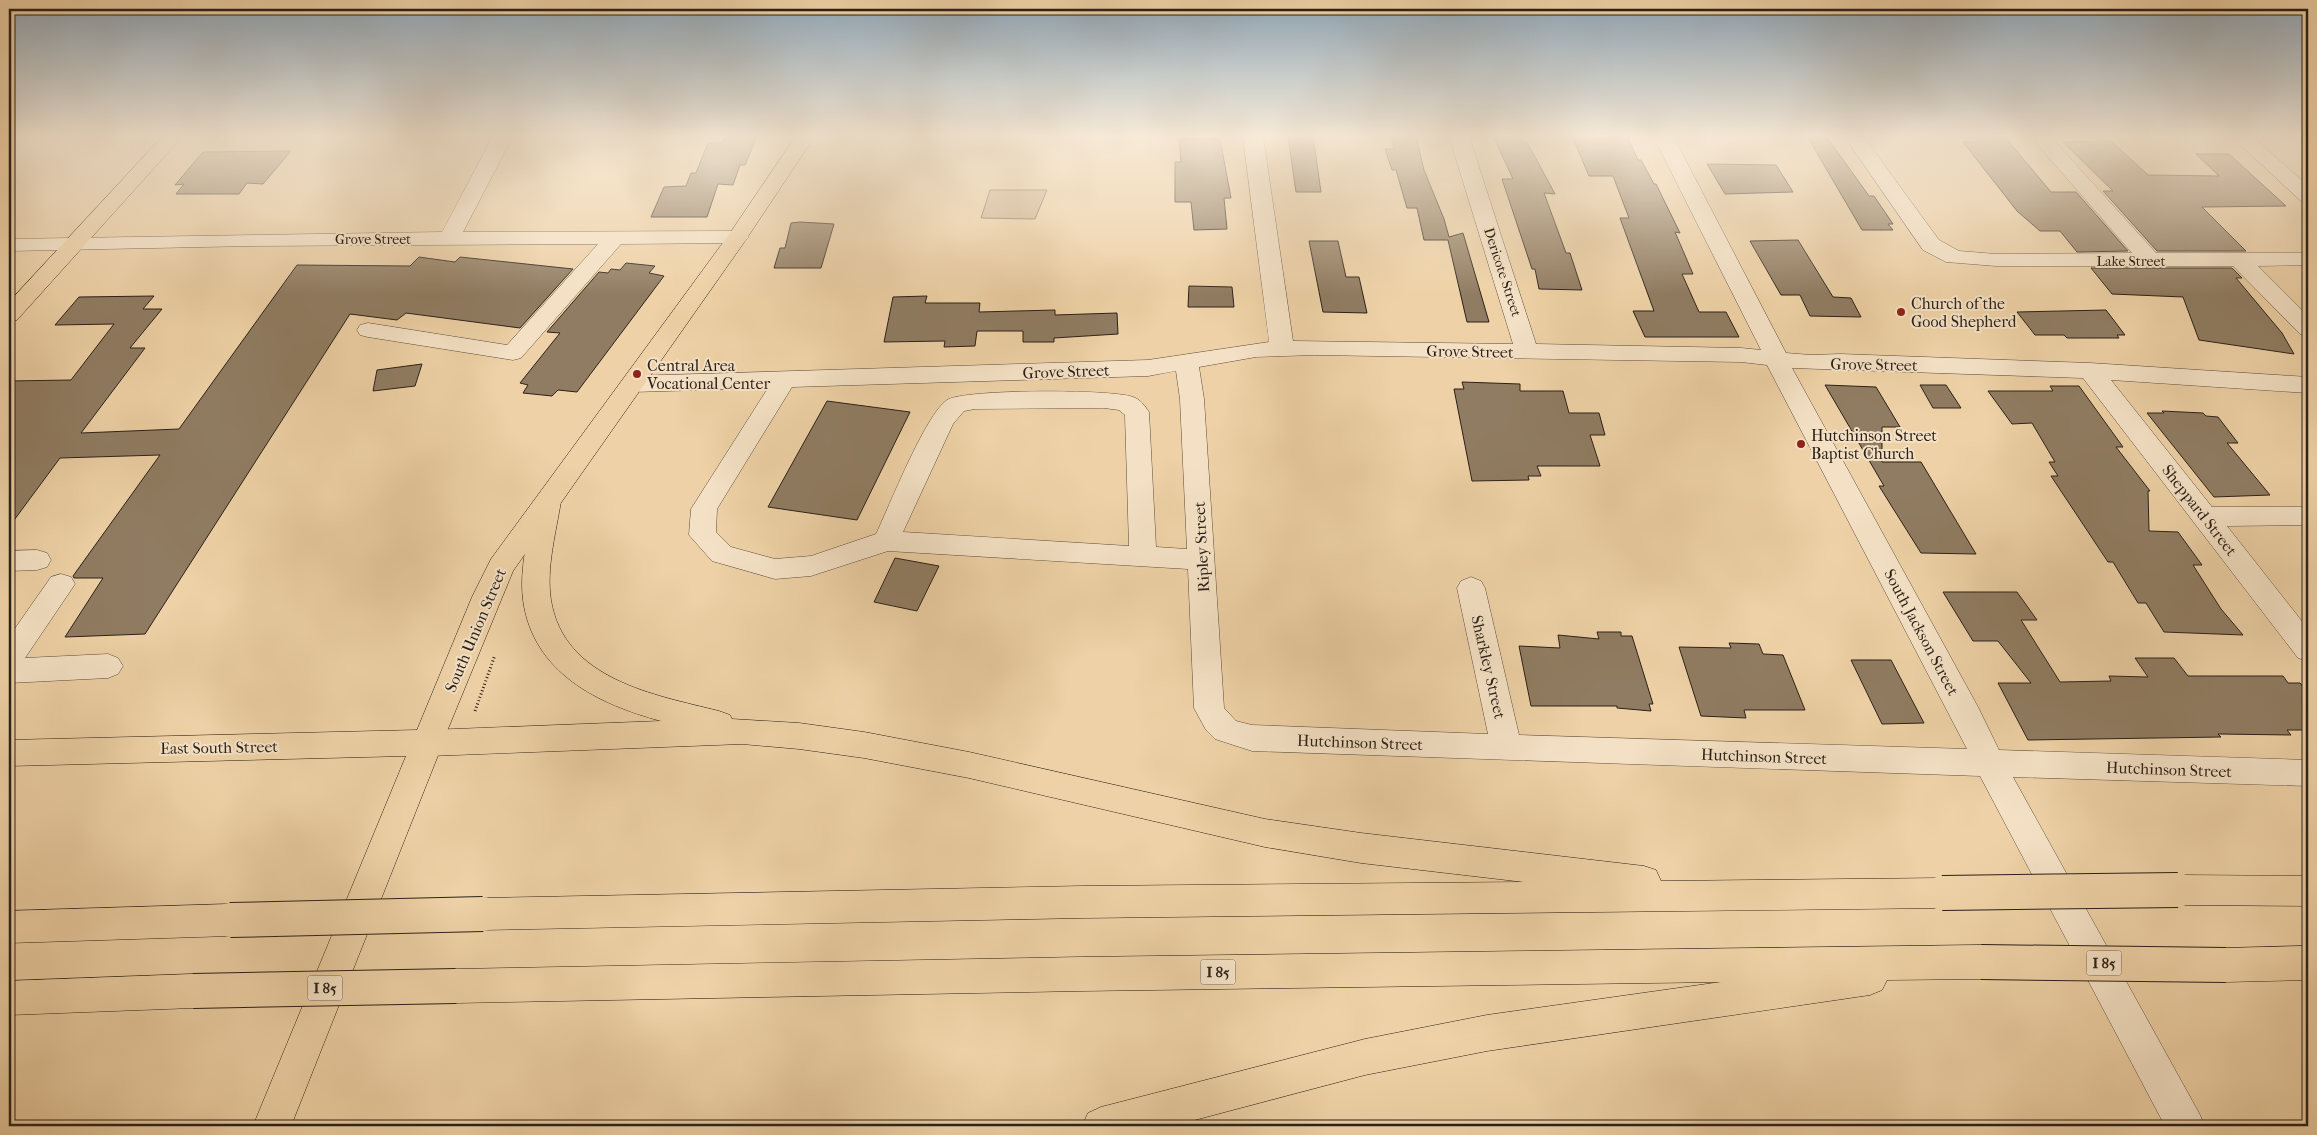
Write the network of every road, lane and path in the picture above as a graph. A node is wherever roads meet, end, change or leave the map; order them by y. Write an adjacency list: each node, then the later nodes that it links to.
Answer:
1 (125, 189): 12 (main road)
2 (474, 189): 11 (street)
3 (770, 189): 10 (main road, South Union Street)
4 (1260, 189): 20 (street)
5 (1475, 189): 21 (street, Dericote Street)
6 (1691, 189): 22 (street, South Jackson Street)
7 (1891, 189): 16 (street, Lake Street)
8 (2087, 189): 16 (street)
9 (616, 237): 10 (street, Grove Street); 11 (street, Grove Street); 18 (street)
10 (738, 237): 26 (main road, South Union Street)
11 (450, 238): 12 (street, Grove Street)
12 (74, 244): 13 (street, Grove Street); 17 (main road)
13 (9, 245)
14 (2308, 259): 15 (street, Lake Street)
15 (2240, 260): 16 (street, Lake Street); 19 (street)
16 (2152, 261)
17 (9, 314)
18 (368, 330)
19 (2308, 330)
20 (1282, 349): 21 (street, Grove Street); 23 (street, Grove Street)
21 (1527, 351): 22 (street, Grove Street)
22 (1777, 358): 24 (street, Grove Street); 47 (street, South Jackson Street)
23 (1187, 362): 25 (street, Grove Street); 34 (street, Ripley Street)
24 (2090, 371): 27 (street, Grove Street); 30 (street, Sheppard Street)
25 (785, 379): 26 (street, Grove Street); 31 (street)
26 (632, 384): 28 (main road, South Union Street)
27 (2308, 384)
28 (548, 501): 43 (main road); 44 (main road, South Union Street)
29 (2308, 516): 30 (street)
30 (2205, 517): 38 (street, Sheppard Street)
31 (886, 540): 32 (street); 32 (street)
32 (1143, 557): 34 (street)
33 (37, 560): 35 (street)
34 (1201, 560): 42 (street, Ripley Street)
35 (9, 561)
36 (61, 584): 39 (street)
37 (1471, 588): 45 (street, Sharkley Street)
38 (2308, 650)
39 (9, 659)
40 (108, 666): 41 (street)
41 (9, 671)
42 (1222, 729): 45 (street, Hutchinson Street)
43 (742, 731): 44 (main road, East South Street); 50 (main road)
44 (429, 743): 46 (main road, East South Street); 55 (main road, South Union Street)
45 (1506, 746): 47 (street, Hutchinson Street)
46 (9, 753)
47 (1989, 763): 48 (street, Hutchinson Street); 57 (street, South Jackson Street)
48 (2308, 773)
49 (2308, 891): 50 (main road, bridge)
50 (1768, 894): 51 (main road, bridge)
51 (9, 928)
52 (1981, 962): 53 (main road, I 85, bridge); 54 (main road, I 85, bridge); 56 (main road)
53 (2308, 963)
54 (9, 998)
55 (272, 1126)
56 (1101, 1126)
57 (2186, 1126)

